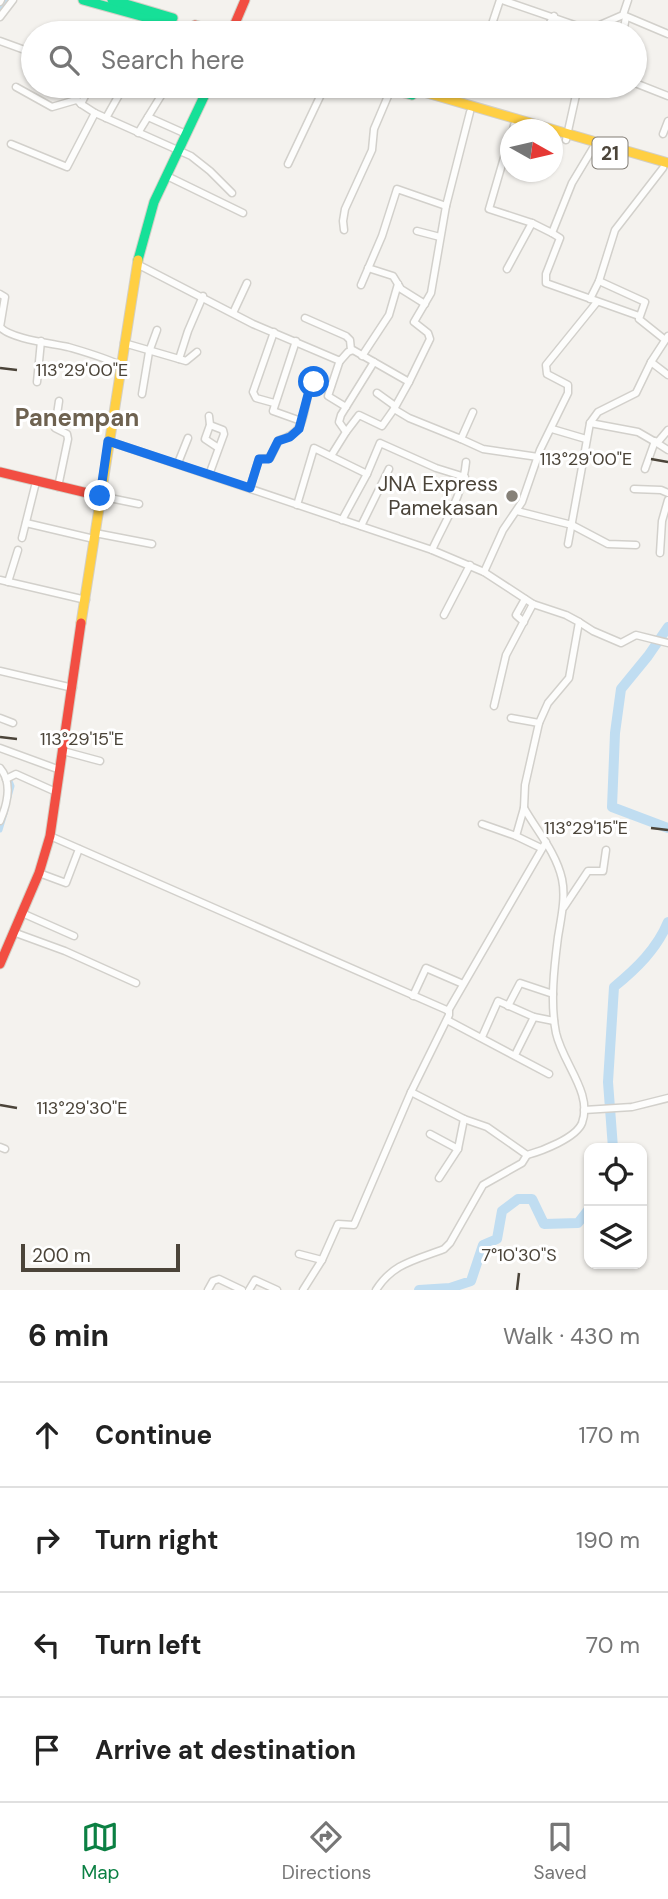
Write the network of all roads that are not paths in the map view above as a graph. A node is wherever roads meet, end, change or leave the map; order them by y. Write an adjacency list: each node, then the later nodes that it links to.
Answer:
1 (13, 0): 10 (street)
2 (83, 0): 6 (main road)
3 (112, 0): 12 (main road)
4 (501, 0): 8 (street); 14 (street)
5 (628, 0): 9 (street)
6 (96, 2): 11 (main road)
7 (244, 3): 13 (main road)
8 (554, 16): 15 (street); 16 (street)
9 (625, 16): 17 (street); 18 (street); 19 (street)
10 (0, 18)
11 (162, 21)
12 (168, 21)
13 (236, 21)
14 (493, 21)
15 (551, 21)
16 (566, 21)
17 (614, 21)
18 (624, 21)
19 (637, 21)
20 (647, 25): 21 (street)
21 (668, 34)
22 (0, 41): 23 (street)
23 (21, 49)
24 (16, 86): 26 (street)
25 (647, 88): 27 (street)
26 (21, 89)
27 (668, 96)
28 (37, 98): 39 (street)
29 (74, 98): 39 (street)
30 (81, 98): 39 (street)
31 (117, 98): 43 (street)
32 (158, 98): 42 (street)
33 (203, 98): 48 (main road)
34 (320, 98): 54 (street)
35 (387, 98): 62 (street)
36 (421, 98): 41 (main road)
37 (445, 98): 46 (main road, 21)
38 (575, 98): 46 (street)
39 (78, 102): 40 (street)
40 (95, 113): 43 (street); 51 (street)
41 (470, 113): 45 (main road); 59 (street)
42 (148, 117): 47 (street); 48 (street)
43 (106, 118): 47 (street)
44 (668, 121): 50 (street)
45 (500, 123)
46 (567, 133): 49 (main road, 21); 52 (main road, 21); 55 (main road, 21)
47 (138, 134): 53 (street)
48 (186, 134): 53 (main road)
49 (563, 134)
50 (663, 134)
51 (11, 144)
52 (593, 148): 55 (main road, 21); 64 (street)
53 (178, 152): 57 (main road); 58 (street)
54 (288, 164)
55 (666, 167): 69 (street)
56 (500, 171): 61 (street)
57 (167, 176): 60 (street); 66 (main road)
58 (232, 193)
59 (446, 206): 65 (street); 67 (street)
60 (243, 213)
61 (531, 223): 64 (street); 68 (street)
62 (344, 230)
63 (416, 231): 65 (street)
64 (552, 233): 75 (street)
65 (440, 237): 76 (street)
66 (137, 264): 74 (street); 85 (main road)
67 (368, 268): 71 (street); 72 (street)
68 (507, 269)
69 (599, 281): 75 (street); 78 (street)
70 (247, 283): 77 (street)
71 (361, 285)
72 (398, 285): 76 (street); 89 (street)
73 (0, 294): 83 (street)
74 (203, 296): 77 (street); 90 (street)
75 (594, 301): 78 (street); 110 (street)
76 (425, 304): 97 (street)
77 (233, 313): 81 (street)
78 (639, 316): 82 (street)
79 (305, 318): 87 (street)
80 (157, 330): 86 (street)
81 (274, 332): 84 (street); 102 (street)
82 (666, 337): 93 (street)
83 (41, 341): 94 (street); 96 (street)
84 (296, 341): 91 (street); 102 (street)
85 (124, 343): 86 (street); 94 (main road)
86 (150, 350): 90 (street); 100 (street)
87 (351, 350): 89 (street); 91 (street)
88 (197, 352): 90 (street)
89 (362, 356): 92 (street)
90 (179, 359)
91 (340, 360): 98 (street)
92 (374, 362): 97 (street); 103 (street)
93 (650, 362): 95 (street); 108 (street)
94 (120, 365): 116 (main road)
95 (668, 375)
96 (37, 382)
97 (409, 382): 104 (street)
98 (331, 386): 103 (street); 107 (street)
99 (377, 393): 104 (street)
100 (142, 394)
101 (59, 401): 131 (street)
102 (274, 403): 107 (street)
103 (346, 407): 112 (street)
104 (395, 408): 112 (street); 114 (street)
105 (473, 412): 114 (street)
106 (209, 416): 109 (street)
107 (301, 421): 132 (street)
108 (590, 423): 115 (street); 117 (street)
109 (210, 425): 118 (street); 118 (street)
110 (552, 429): 115 (street); 121 (street)
111 (668, 430): 117 (street)
112 (346, 432): 120 (street)
113 (188, 438): 123 (street)
114 (461, 439): 121 (street)
115 (586, 439): 142 (street)
116 (108, 441): 123 (street); 135 (main road)
117 (656, 442): 119 (street); 125 (street)
118 (217, 447): 128 (street)
119 (668, 450)
120 (331, 456): 127 (street); 138 (street)
121 (538, 457): 139 (street)
122 (466, 462): 129 (street)
123 (178, 464): 128 (street)
124 (389, 469): 143 (street)
125 (645, 470)
126 (0, 472): 130 (main road)
127 (367, 474): 129 (street); 140 (street)
128 (209, 475): 132 (street)
129 (465, 477): 150 (street)
130 (36, 482): 131 (main road); 141 (street)
131 (58, 487): 135 (main road)
132 (250, 488): 138 (street)
133 (634, 489): 134 (street)
134 (668, 493)
135 (100, 496): 137 (street); 144 (main road)
136 (668, 500): 151 (street)
137 (139, 504)
138 (297, 505): 140 (street)
139 (517, 511): 142 (street); 153 (street)
140 (342, 520): 143 (street)
141 (26, 523): 144 (street); 145 (street)
142 (572, 525): 147 (street); 148 (street)
143 (361, 526): 150 (street)
144 (95, 536): 146 (street); 156 (main road)
145 (22, 538)
146 (152, 544)
147 (568, 544)
148 (636, 545)
149 (18, 550): 154 (street)
150 (432, 550): 152 (street)
151 (660, 553)
152 (470, 565): 153 (street); 158 (street)
153 (484, 572): 155 (street)
154 (4, 581): 156 (street)
155 (525, 599): 157 (street); 159 (street)
156 (86, 600): 163 (main road)
157 (533, 604): 159 (street); 160 (street)
158 (444, 615)
159 (524, 622): 164 (street)
160 (579, 622): 161 (street); 168 (street)
161 (668, 643)
162 (0, 671): 163 (street)
163 (73, 688): 170 (main road)
164 (494, 706)
165 (0, 718): 167 (street)
166 (511, 718): 168 (street)
167 (13, 723)
168 (538, 723): 176 (street)
169 (0, 748): 173 (street)
170 (63, 751): 171 (street); 173 (main road)
171 (100, 761)
172 (0, 768): 174 (street)
173 (60, 770): 175 (main road)
174 (8, 777): 175 (street); 177 (street)
175 (56, 792): 179 (main road)
176 (524, 808): 180 (street); 181 (street)
177 (0, 821)
178 (482, 824): 180 (street)
179 (50, 836): 182 (street); 184 (main road)
180 (516, 836): 181 (street)
181 (543, 845): 185 (street); 191 (street)
182 (79, 849): 184 (street); 193 (street)
183 (606, 850): 185 (street)
184 (39, 873): 186 (main road)
185 (563, 908): 192 (street)
186 (22, 913): 187 (main road); 188 (street)
187 (13, 932): 189 (main road); 190 (street)
188 (74, 936)
189 (0, 963)
190 (136, 983)
191 (463, 984): 193 (street); 195 (street)
192 (553, 994): 194 (street); 198 (street)
193 (413, 996): 195 (street)
194 (508, 1006): 196 (street); 199 (street)
195 (448, 1011): 197 (street)
196 (534, 1017): 198 (street); 200 (street)
197 (447, 1020): 199 (street); 202 (street)
198 (554, 1021): 204 (street)
199 (482, 1037): 200 (street)
200 (515, 1055): 201 (street)
201 (549, 1074)
202 (411, 1092): 205 (street); 211 (street)
203 (668, 1098): 204 (street)
204 (584, 1110): 208 (street)
205 (464, 1119): 207 (street); 208 (street)
206 (430, 1134): 207 (street)
207 (458, 1149): 209 (street)
208 (527, 1155): 217 (street)
209 (439, 1178)
210 (299, 1254): 211 (street)
211 (322, 1259): 216 (street)
212 (208, 1290): 213 (street)
213 (242, 1290)
214 (249, 1290): 215 (street)
215 (277, 1290)
216 (303, 1290)
217 (376, 1290)

